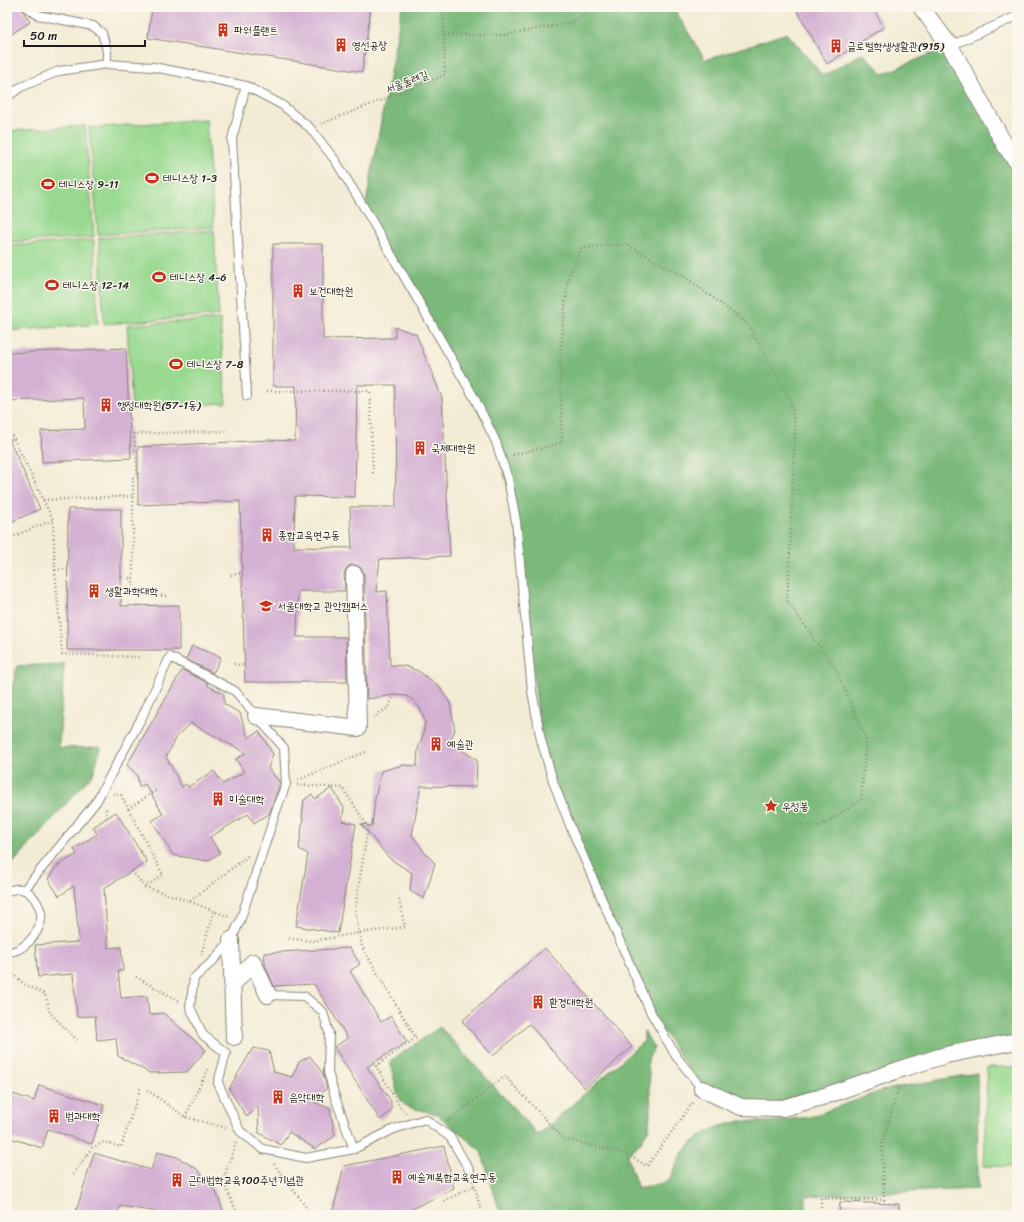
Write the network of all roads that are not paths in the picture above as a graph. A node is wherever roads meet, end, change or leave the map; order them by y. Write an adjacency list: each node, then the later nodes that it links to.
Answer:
1 (26, 7): 5 (lane)
2 (921, 7): 4 (lane)
3 (1017, 16): 4 (lane)
4 (950, 46): 8 (lane)
5 (107, 64): 6 (lane); 7 (lane)
6 (246, 86): 9 (lane); 19 (lane)
7 (7, 97)
8 (1017, 162)
9 (247, 396)
10 (354, 574): 11 (street)
11 (256, 716): 12 (lane); 14 (lane)
12 (24, 890): 13 (lane); 15 (lane)
13 (7, 891)
14 (231, 940): 16 (street); 20 (lane)
15 (7, 952)
16 (233, 984): 17 (street); 18 (street)
17 (268, 995): 20 (lane)
18 (234, 1037)
19 (1017, 1041)
20 (354, 1149): 21 (lane)
21 (470, 1171)

